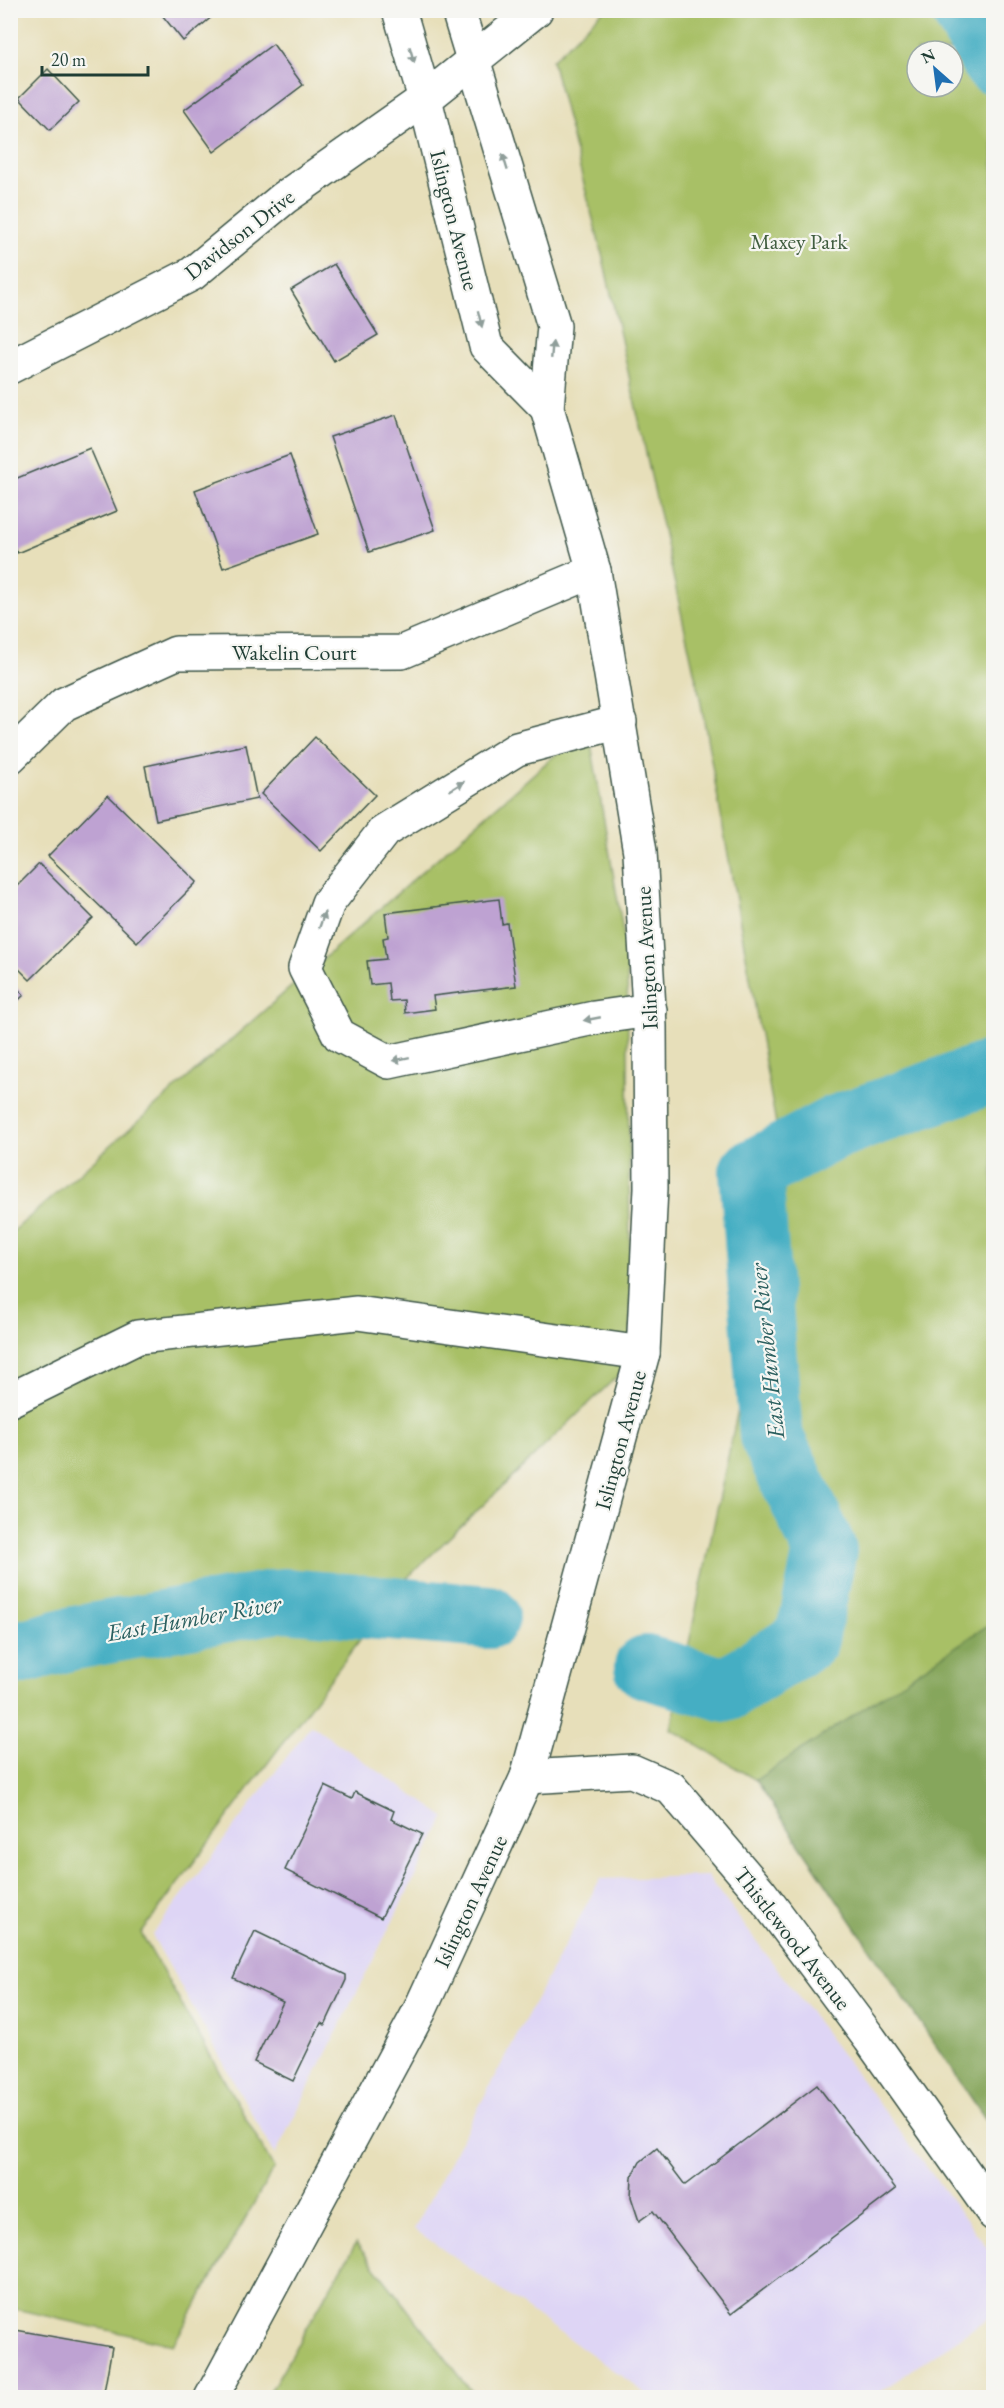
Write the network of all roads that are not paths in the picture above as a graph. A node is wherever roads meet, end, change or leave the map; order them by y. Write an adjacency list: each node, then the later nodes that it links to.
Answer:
1 (399, 10): 5 (main road, Islington Avenue, one-way to 5)
2 (458, 10): 4 (main road, Islington Avenue)
3 (536, 10): 4 (main road, Davidson Drive)
4 (474, 61): 5 (main road, Davidson Drive); 7 (main road, Islington Avenue, one-way to 4)
5 (425, 99): 6 (main road, Davidson Drive); 7 (main road, Islington Avenue, one-way to 7)
6 (10, 367)
7 (547, 408): 8 (main road, Islington Avenue)
8 (594, 571): 9 (main road, Islington Avenue); 10 (main road, Wakelin Court)
9 (620, 722): 11 (main road, Islington Avenue); 11 (main road, one-way to 9)
10 (10, 757)
11 (650, 1010): 12 (main road, Islington Avenue)
12 (644, 1353): 13 (main road); 14 (main road, Islington Avenue)
13 (10, 1400)
14 (527, 1777): 15 (main road, Thistlewood Avenue); 16 (main road, Islington Avenue)
15 (993, 2214)
16 (211, 2397)

